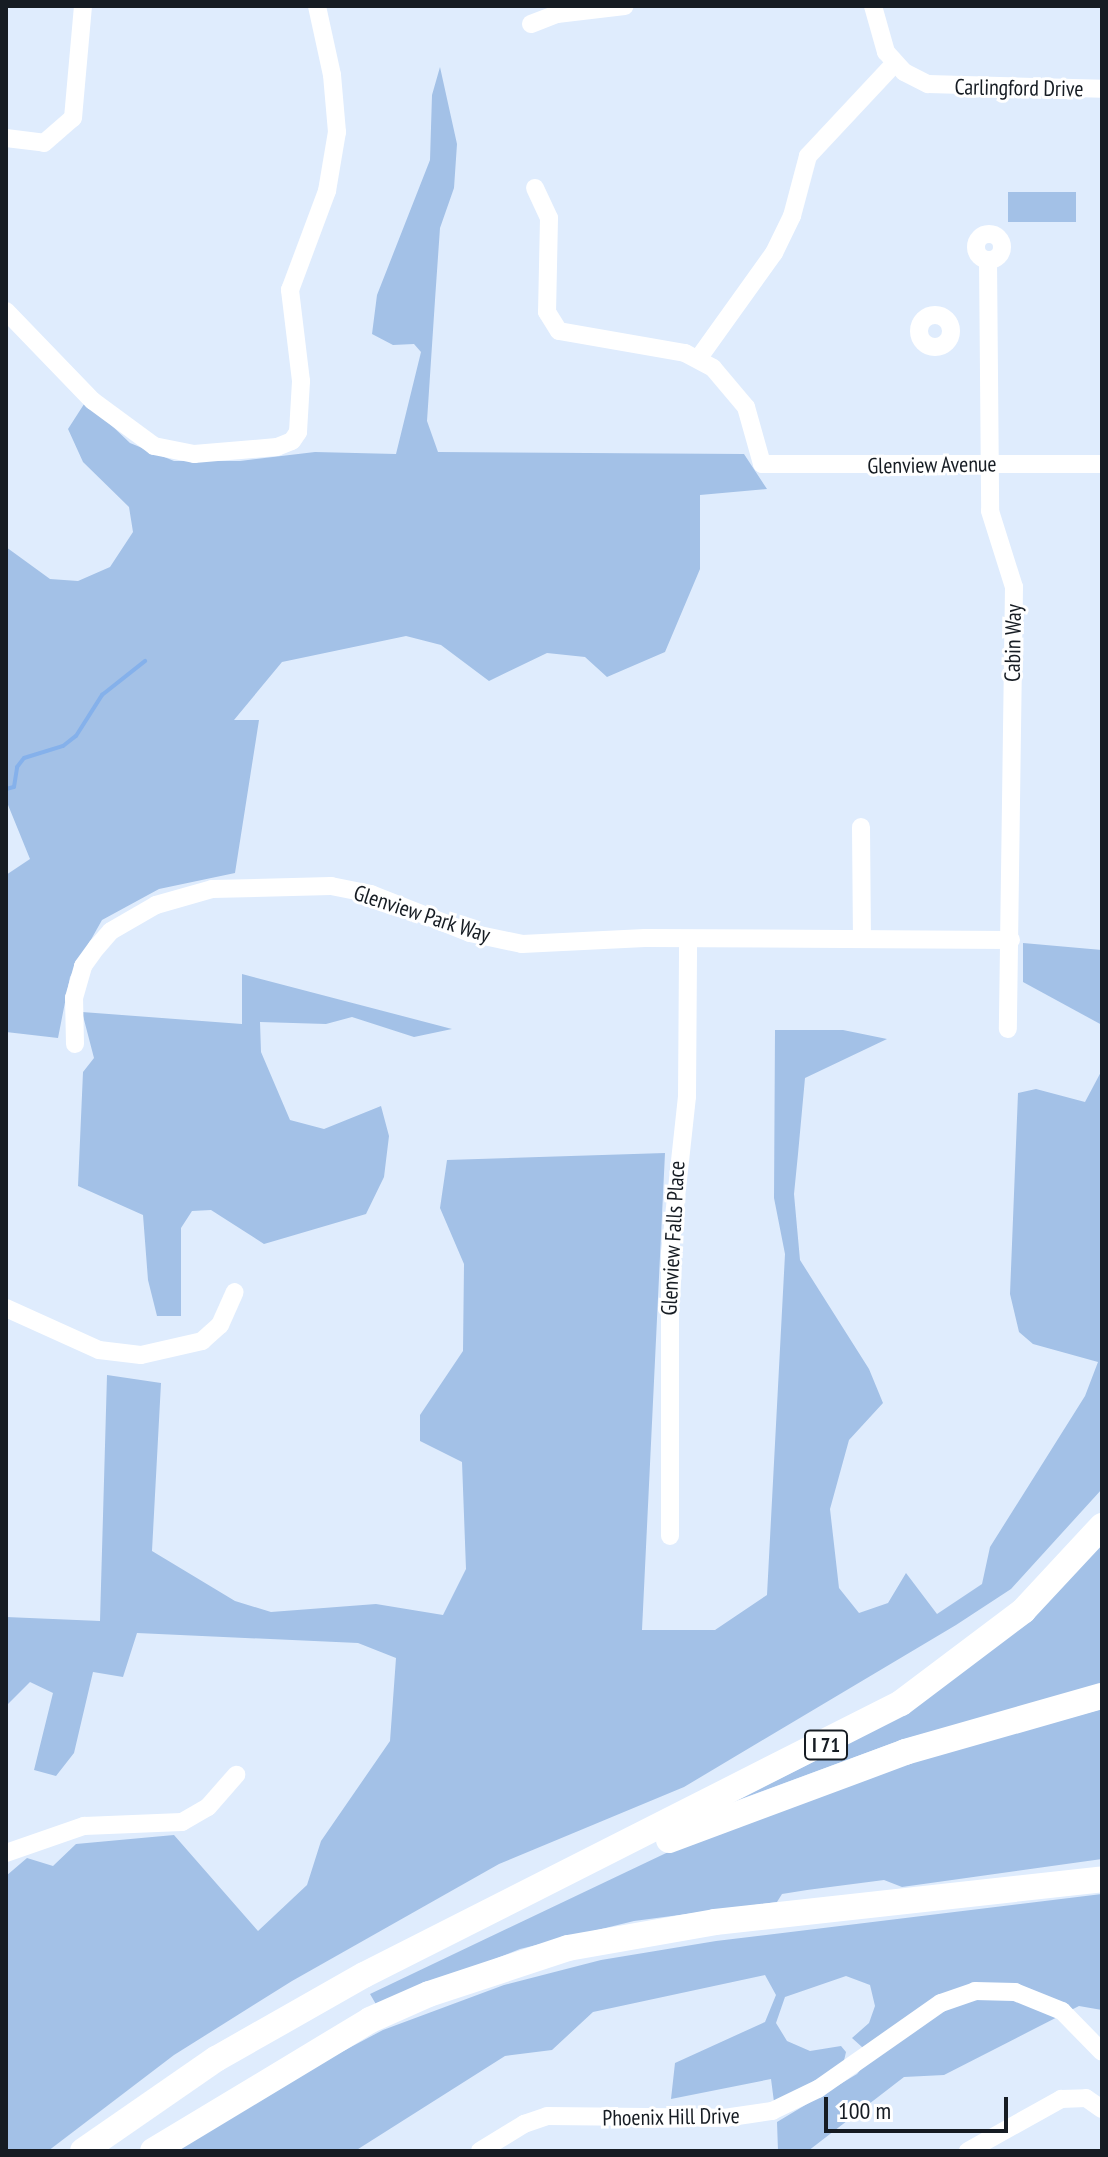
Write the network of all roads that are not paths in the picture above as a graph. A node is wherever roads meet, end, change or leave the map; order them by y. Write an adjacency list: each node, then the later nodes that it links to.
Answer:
1 (83, 6): 8 (street)
2 (317, 6): 11 (street)
3 (625, 6): 5 (street)
4 (873, 6): 6 (street)
5 (531, 24)
6 (895, 63): 7 (street, Carlingford Drive); 14 (street)
7 (1102, 89)
8 (6, 138)
9 (535, 188): 14 (street)
10 (988, 260): 13 (street, Cabin Way)
11 (6, 311)
12 (951, 335): 13 (street)
13 (987, 336): 15 (street, Cabin Way)
14 (698, 359): 15 (street, Glenview Avenue)
15 (989, 464): 16 (street, Glenview Avenue); 20 (street, Cabin Way)
16 (1102, 464)
17 (861, 827): 18 (street)
18 (862, 938): 19 (street, Glenview Park Way); 20 (street, Glenview Park Way)
19 (688, 940): 22 (street, Glenview Park Way); 26 (street, Glenview Falls Place)
20 (1011, 940): 21 (street, Cabin Way)
21 (1008, 1029)
22 (75, 1044)
23 (235, 1292): 24 (street)
24 (6, 1308)
25 (1102, 1526): 33 (highway, I 71)
26 (670, 1536)
27 (1102, 1696): 33 (highway)
28 (236, 1775): 29 (street)
29 (6, 1853)
30 (1102, 1868): 32 (highway)
31 (1102, 1879): 32 (highway)
32 (1068, 1880): 37 (highway)
33 (509, 1904): 36 (highway, I 71)
34 (1102, 2052): 38 (street, Phoenix Hill Drive)
35 (1102, 2109): 39 (street)
36 (83, 2151)
37 (153, 2151)
38 (480, 2151)
39 (968, 2151)

